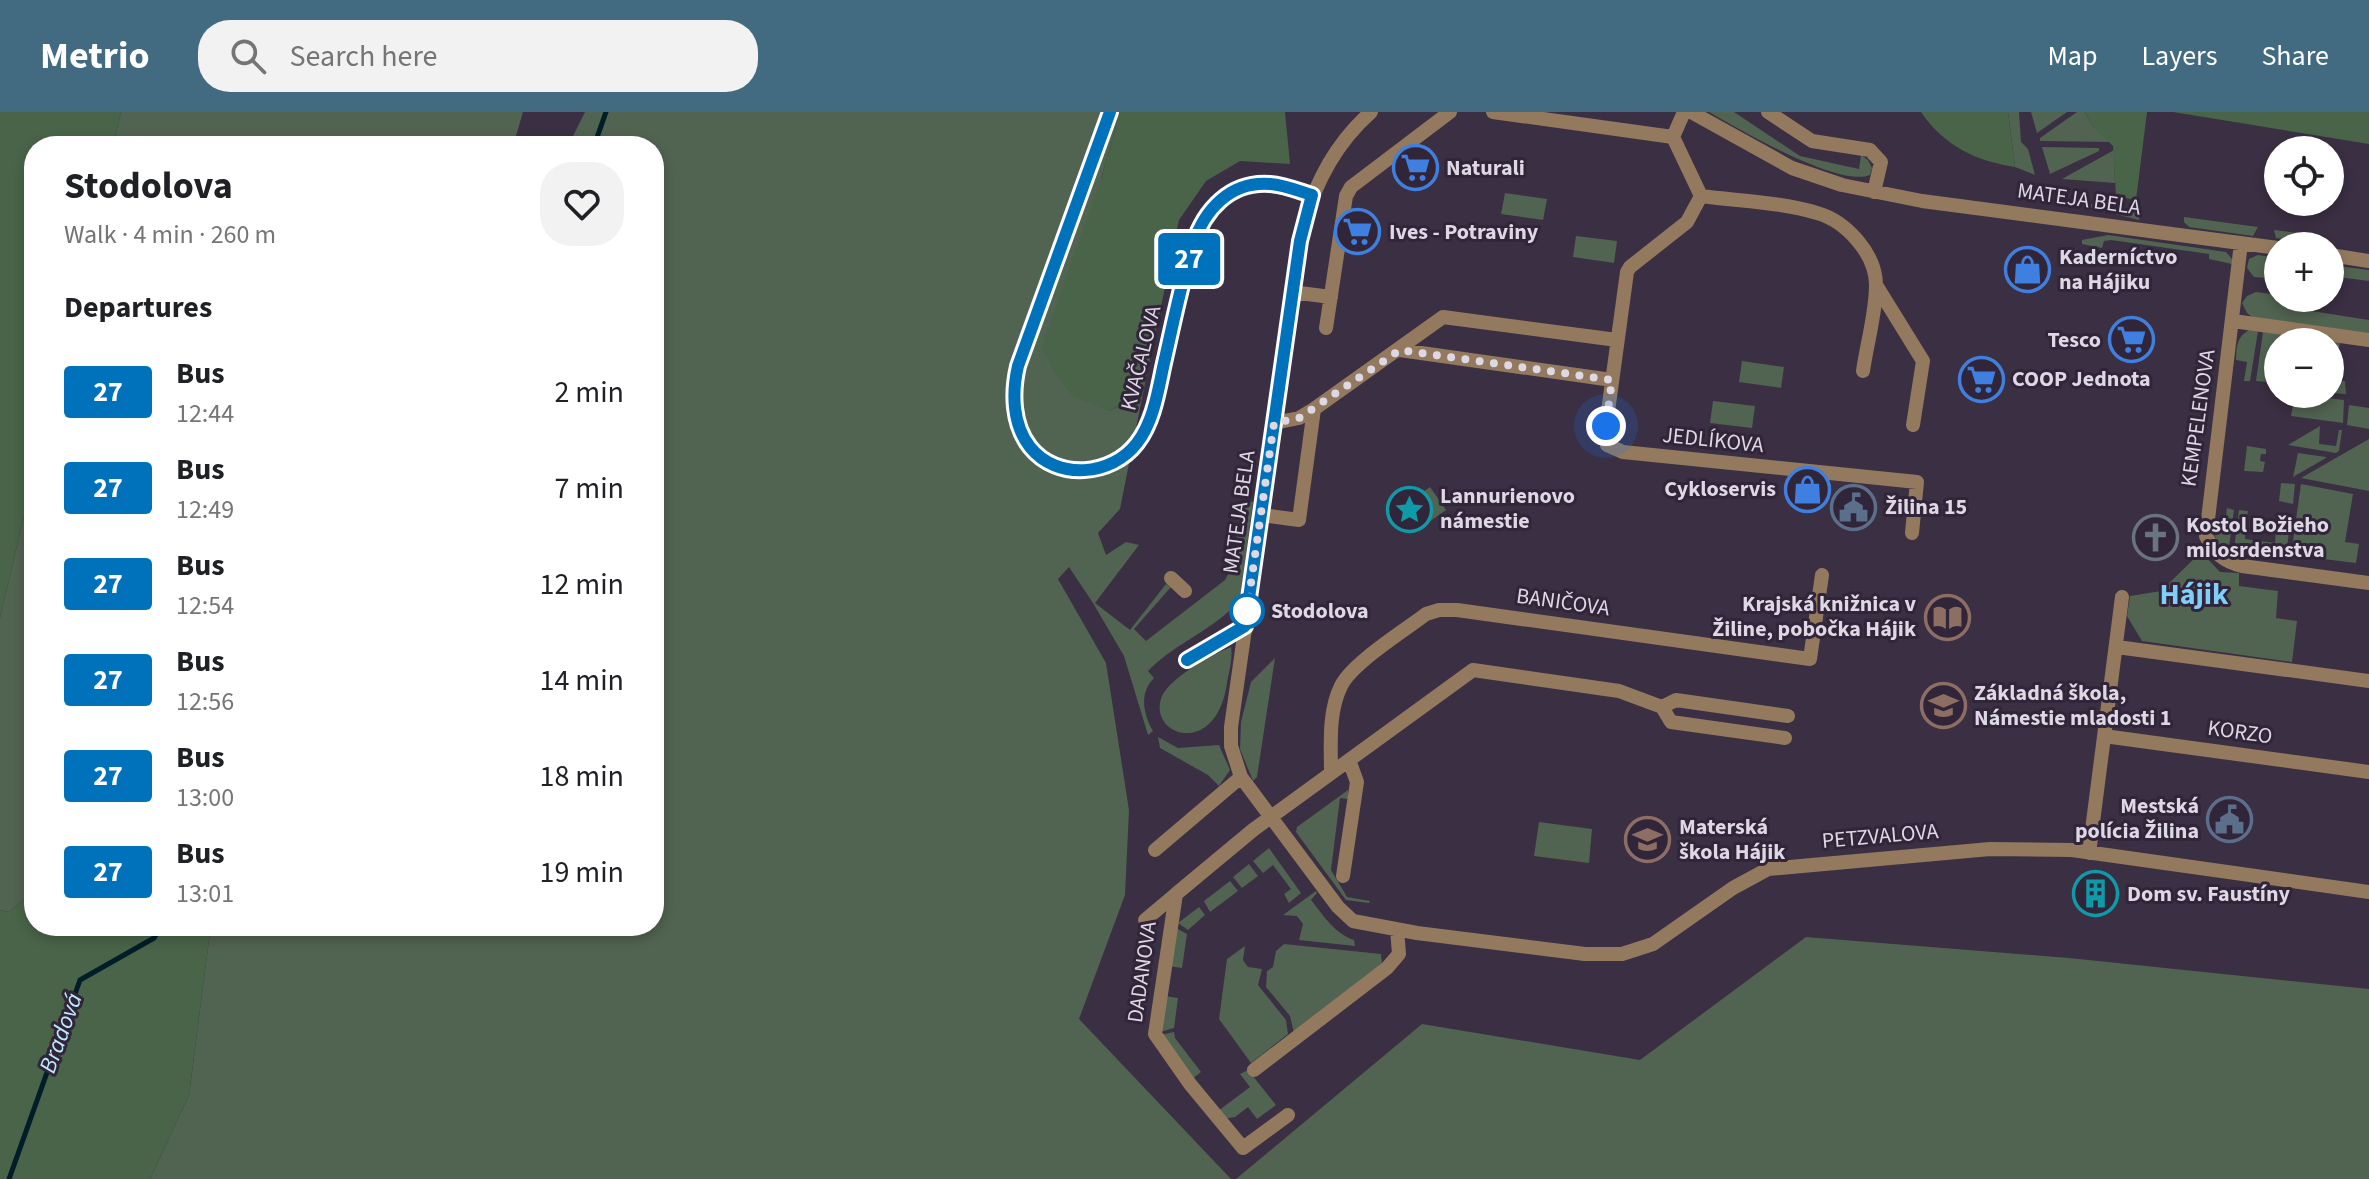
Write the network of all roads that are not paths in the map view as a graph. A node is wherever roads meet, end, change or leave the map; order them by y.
1 (1110, 112) edge
2 (1371, 112) edge
3 (1450, 112) edge
4 (1493, 112) edge
5 (1684, 112) edge
6 (1691, 112) edge
7 (1768, 112) edge
8 (1673, 137) junction
9 (1874, 192) junction
10 (1312, 195) junction
11 (1701, 196) junction
12 (2241, 243) junction
13 (2264, 246) edge
14 (2344, 257) edge
15 (2369, 261) edge
16 (1876, 285) junction
17 (1292, 292) junction
18 (1331, 297) junction
19 (2233, 321) junction
20 (1326, 328) dead end
21 (1617, 340) junction
22 (2369, 340) edge
23 (1400, 350) junction
24 (1863, 371) dead end
25 (1612, 380) junction
26 (1314, 409) junction
27 (1274, 423) junction
28 (1913, 425) dead end
29 (1261, 515) junction
30 (1912, 533) dead end
31 (1822, 575) dead end
32 (1171, 578) dead end
33 (2369, 583) edge
34 (1185, 591) dead end
35 (2122, 597) dead end
36 (2117, 647) junction
37 (2369, 681) edge
38 (1662, 707) junction
39 (1788, 716) dead end
40 (2104, 736) junction
41 (1785, 738) dead end
42 (1349, 760) junction
43 (2369, 772) edge
44 (1331, 773) junction
45 (1241, 777) junction
46 (1271, 818) junction
47 (1155, 850) dead end
48 (2089, 853) junction
49 (1343, 876) dead end
50 (2369, 892) edge
51 (1176, 894) junction
52 (1145, 920) dead end
53 (1397, 929) junction
54 (1417, 933) joint
55 (1254, 1070) dead end
56 (1288, 1115) dead end

1 - 10 street, KVAČALOVA
2 - 10 street, MATEJA BELA
3 - 18 street
4 - 8 street
5 - 8 street
6 - 9 street, MATEJA BELA
7 - 9 street
8 - 11 street
9 - 12 street, MATEJA BELA
10 - 17 street, MATEJA BELA
11 - 16 street
11 - 21 street, JEDLÍKOVA
12 - 13 street, MATEJA BELA
12 - 19 street, KEMPELENOVA
14 - 15 street
16 - 24 street
16 - 28 street
17 - 18 street
17 - 27 street, MATEJA BELA
18 - 20 street
19 - 22 street, KEMPELENOVA
19 - 33 street, KEMPELENOVA
21 - 23 street
21 - 25 street, JEDLÍKOVA
23 - 25 street
23 - 26 street
25 - 30 street, JEDLÍKOVA
26 - 27 street
26 - 29 street
27 - 29 street, MATEJA BELA
29 - 45 street, MATEJA BELA
31 - 44 street, BANIČOVA
32 - 34 street
35 - 36 street
36 - 37 street
36 - 40 street
38 - 39 street
38 - 41 street
38 - 42 street
40 - 43 street, KORZO
40 - 48 street
42 - 44 street
42 - 49 street
44 - 46 street
45 - 46 street, MATEJA BELA
45 - 47 street
46 - 51 street, DADANOVA
46 - 53 street, MATEJA BELA
48 - 50 street, PETZVALOVA
48 - 54 street, PETZVALOVA
51 - 52 street
51 - 56 street, DADANOVA
53 - 54 street, MATEJA BELA
53 - 55 street

